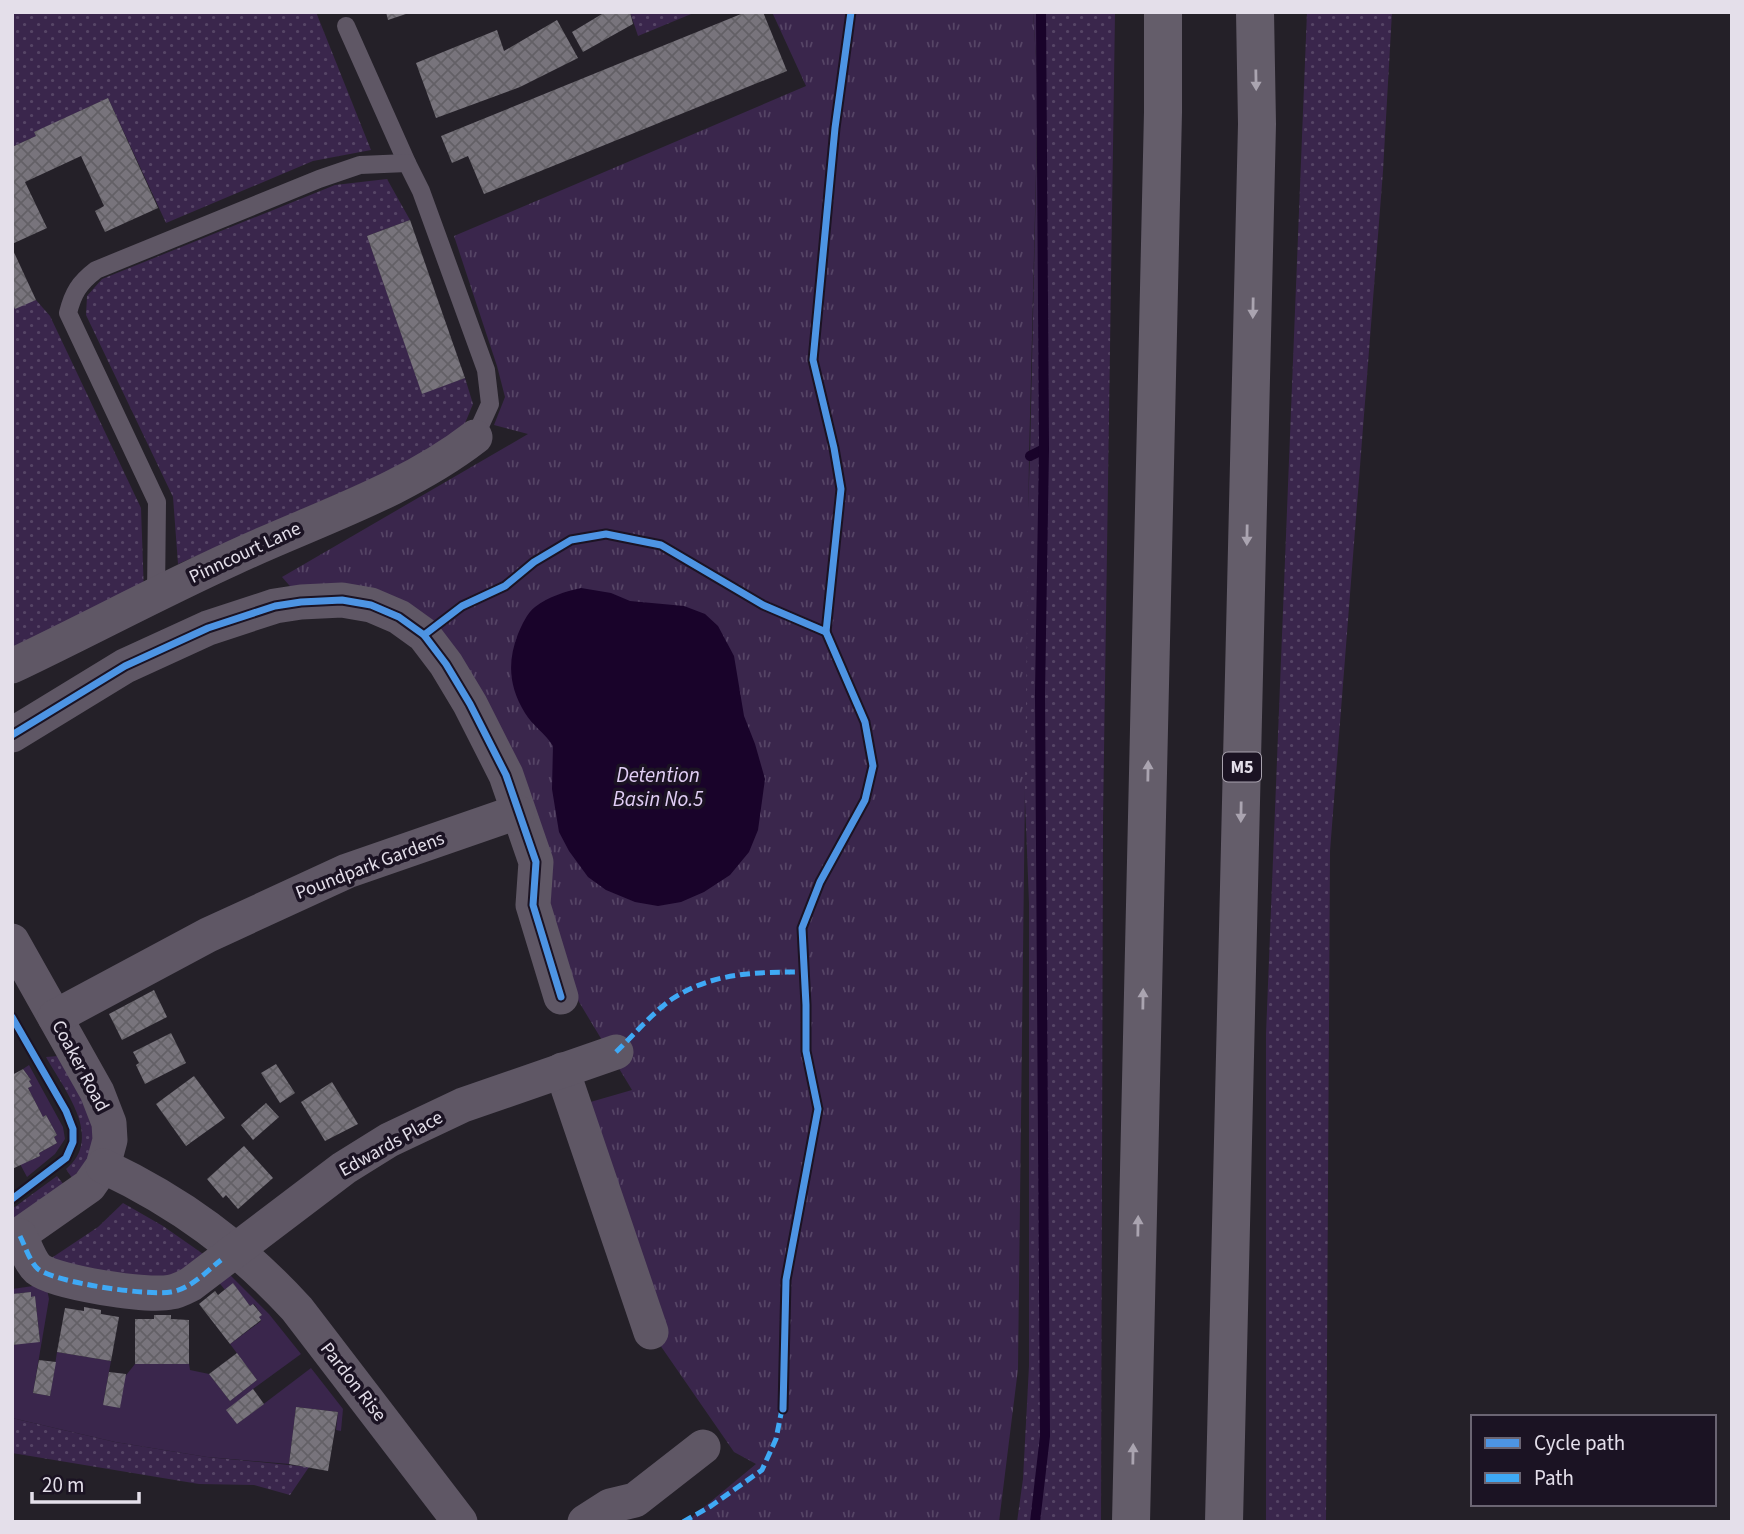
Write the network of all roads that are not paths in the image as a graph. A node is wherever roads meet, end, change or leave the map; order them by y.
1 (1163, 12) edge
2 (1255, 12) edge
3 (346, 26) dead end
4 (407, 163) junction
5 (475, 437) joint
6 (156, 595) junction
7 (12, 666) edge
8 (12, 735) edge
9 (517, 812) junction
10 (12, 941) edge
11 (561, 997) dead end
12 (55, 1017) junction
13 (615, 1052) dead end
14 (562, 1070) junction
15 (103, 1166) junction
16 (16, 1238) edge
17 (237, 1249) junction
18 (652, 1332) dead end
19 (703, 1447) dead end
20 (460, 1522) edge
21 (585, 1522) edge
22 (1131, 1522) edge
23 (1224, 1522) edge

22 -> 1 highway
2 -> 23 highway, M5
3 - 4 lane
4 - 5 lane
4 - 6 lane
5 - 6 street, Pinncourt Lane
6 - 7 street, Pinncourt Lane
8 - 9 street
9 - 11 street
9 - 12 street, Poundpark Gardens
10 - 12 street, Coaker Road
12 - 15 street, Coaker Road
13 - 14 street, Edwards Place
14 - 17 street, Edwards Place
14 - 18 street
15 - 16 street
15 - 17 street, Pardon Rise
16 - 17 street
17 - 20 street, Pardon Rise
19 - 21 street

